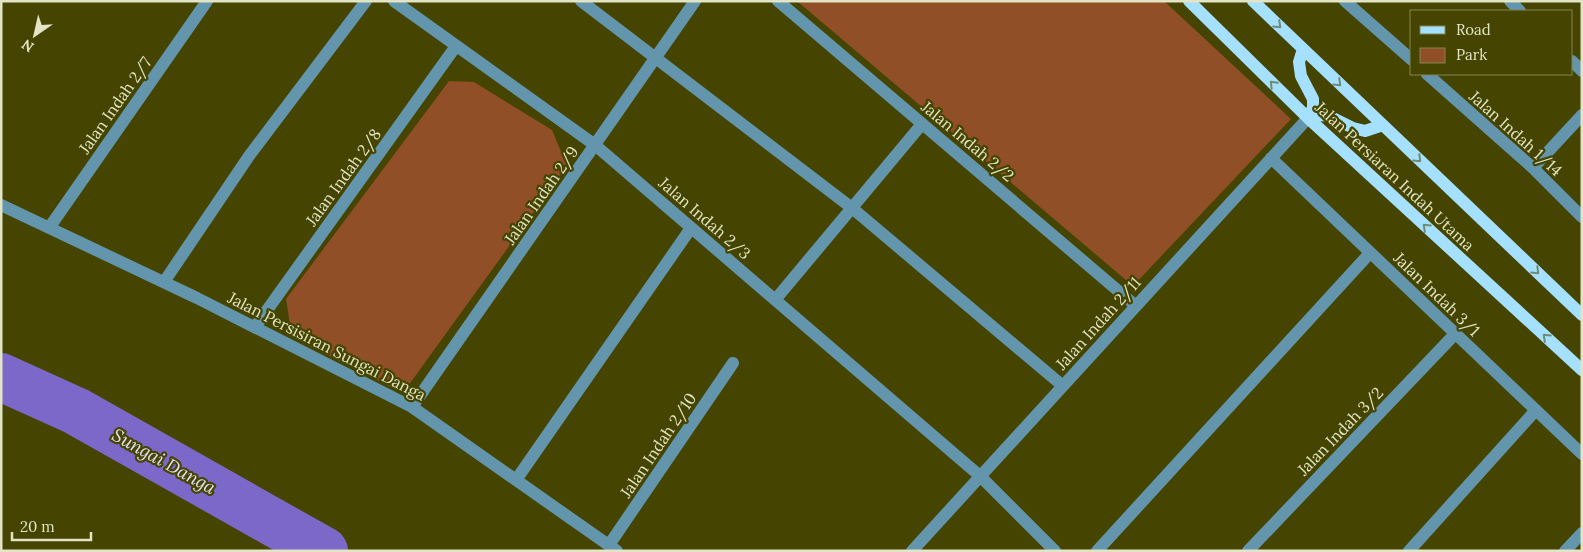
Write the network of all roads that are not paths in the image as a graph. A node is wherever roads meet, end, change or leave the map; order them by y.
1 (207, 1) edge
2 (366, 1) edge
3 (394, 1) edge
4 (581, 1) edge
5 (696, 1) edge
6 (778, 1) edge
7 (1189, 1) edge
8 (1253, 1) edge
9 (1345, 1) edge
10 (1510, 1) edge
11 (1519, 10) edge
12 (456, 46) junction
13 (1303, 49) junction
14 (656, 58) junction
15 (1410, 58) edge
16 (1573, 62) edge
17 (1582, 71) edge
18 (1428, 75) edge
19 (1582, 115) edge
20 (1308, 118) junction
21 (922, 124) junction
22 (1383, 126) junction
23 (596, 145) junction
24 (1270, 158) junction
25 (1533, 168) junction
26 (1, 205) edge
27 (852, 208) junction
28 (1582, 217) edge
29 (49, 228) junction
30 (692, 228) junction
31 (1370, 252) junction
32 (164, 282) junction
33 (775, 300) junction
34 (1136, 306) junction
35 (1582, 315) edge
36 (255, 327) junction
37 (1455, 334) junction
38 (733, 363) dead end
39 (1582, 370) edge
40 (1063, 386) junction
41 (412, 407) junction
42 (1536, 410) junction
43 (1582, 454) edge
44 (980, 476) junction
45 (516, 480) junction
46 (1582, 532) edge
47 (613, 548) edge
48 (912, 551) edge
49 (1056, 551) edge
50 (1097, 551) edge
51 (1248, 551) edge
52 (1409, 551) edge
53 (1565, 551) edge

1 - 29 street, Jalan Indah 2/7
2 - 32 street
3 - 12 street, Jalan Indah 2/3
4 - 14 street
5 - 14 street, Jalan Indah 2/9
6 - 21 street, Jalan Indah 2/2
20 -> 7 main road, Jalan Persiaran Indah Utama
8 -> 13 main road, Jalan Persiaran Indah Utama
9 - 15 street
10 - 11 street
12 - 23 street, Jalan Indah 2/3
12 - 36 street, Jalan Indah 2/8
13 - 20 main road
13 -> 22 main road, Jalan Persiaran Indah Utama
14 - 23 street, Jalan Indah 2/9
14 - 27 street
16 - 17 street
18 - 25 street, Jalan Indah 1/14
19 - 25 street
20 - 22 main road
20 - 24 street, Jalan Indah 2/11
39 -> 20 main road, Jalan Persiaran Indah Utama
21 - 27 street
21 - 34 street, Jalan Indah 2/2
22 -> 35 main road, Jalan Persiaran Indah Utama
23 - 30 street, Jalan Indah 2/3
23 - 41 street, Jalan Indah 2/9
24 - 31 street, Jalan Indah 3/1
24 - 34 street, Jalan Indah 2/11
25 - 28 street, Jalan Indah 1/14
26 - 29 street, Jalan Persisiran Sungai Danga
27 - 33 street
27 - 40 street
29 - 32 street, Jalan Persisiran Sungai Danga
30 - 33 street, Jalan Indah 2/3
30 - 45 street
31 - 37 street, Jalan Indah 3/1
31 - 50 street
32 - 36 street, Jalan Persisiran Sungai Danga
33 - 44 street, Jalan Indah 2/3
34 - 40 street, Jalan Indah 2/11
36 - 41 street, Jalan Persisiran Sungai Danga
37 - 42 street, Jalan Indah 3/1
37 - 51 street, Jalan Indah 3/2
38 - 47 street, Jalan Indah 2/10
40 - 44 street, Jalan Indah 2/11
41 - 45 street, Jalan Persisiran Sungai Danga
42 - 43 street, Jalan Indah 3/1
42 - 52 street
44 - 48 street, Jalan Indah 2/11
44 - 49 street, Jalan Indah 2/3
45 - 47 street, Jalan Persisiran Sungai Danga
46 - 53 street

